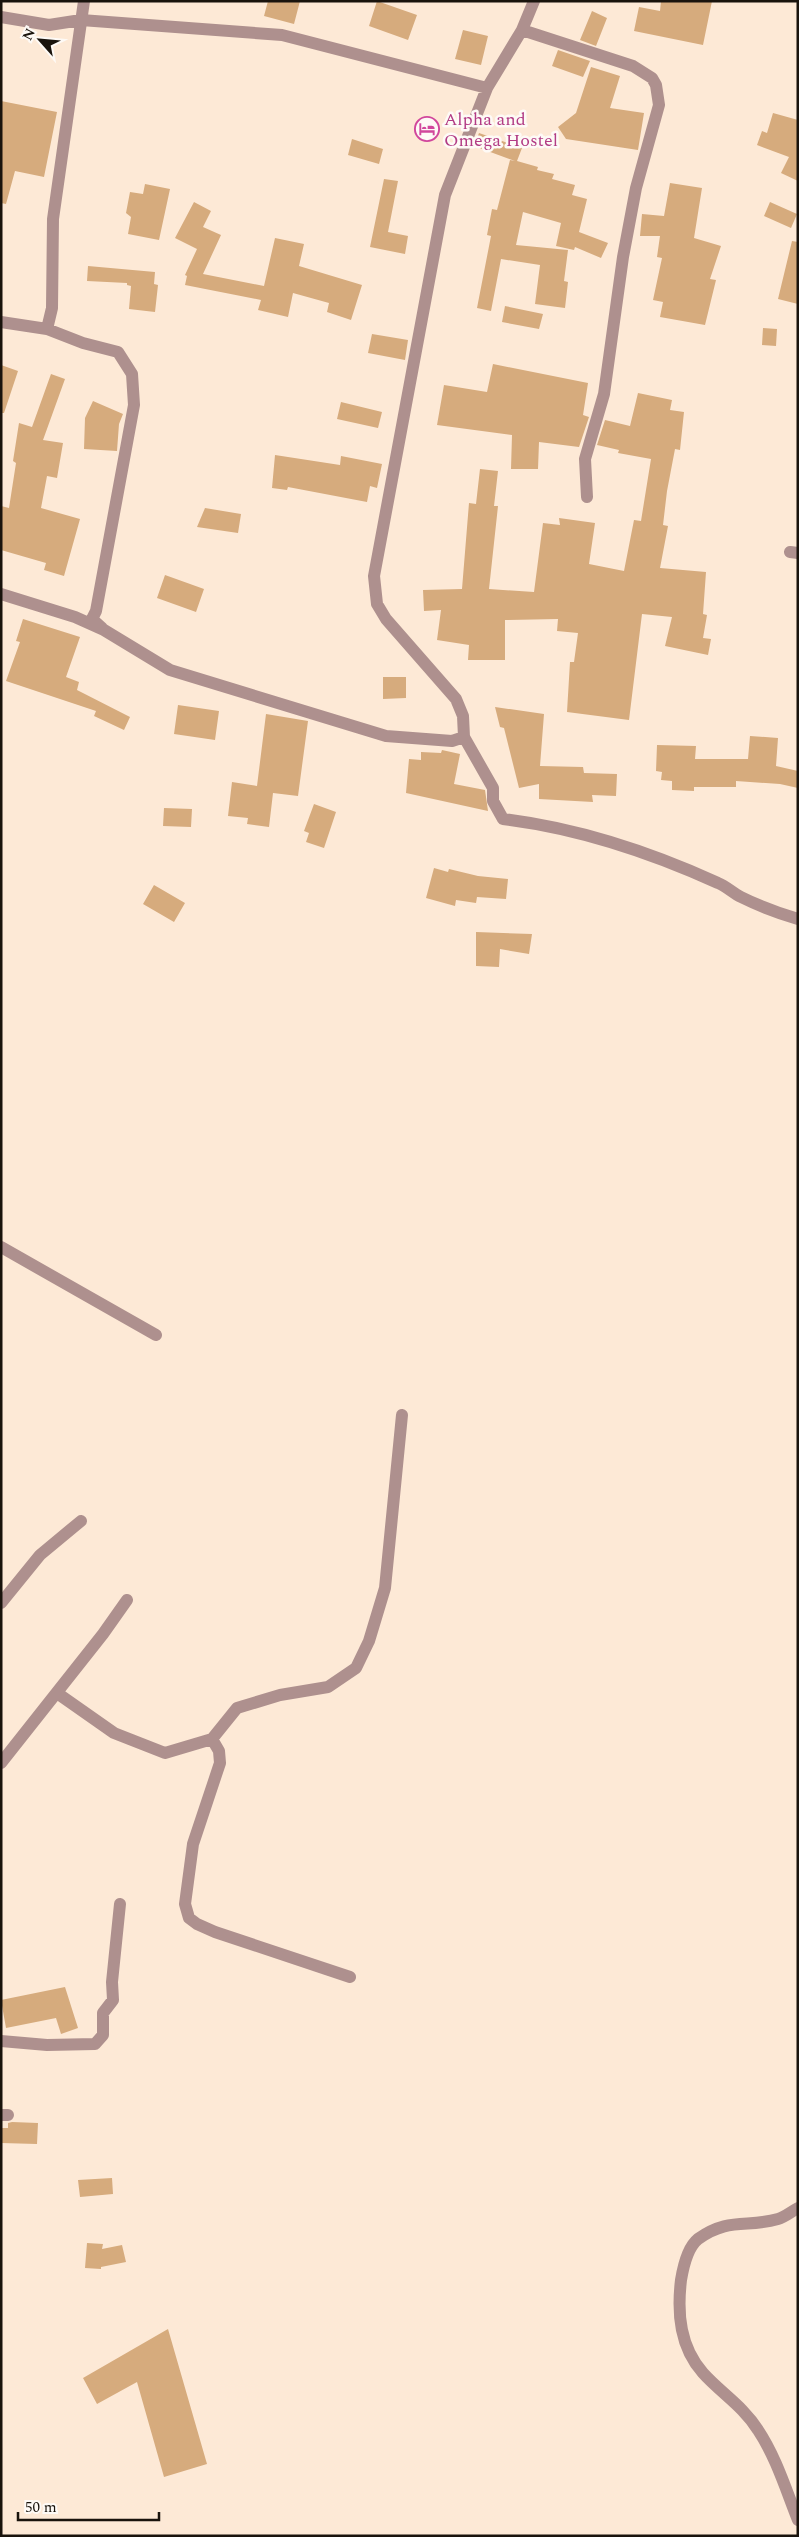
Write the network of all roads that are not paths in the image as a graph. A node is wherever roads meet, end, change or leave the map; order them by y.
1 (84, 1) edge
2 (534, 1) edge
3 (1, 18) edge
4 (80, 20) junction
5 (522, 30) junction
6 (487, 88) junction
7 (1, 322) edge
8 (47, 330) junction
9 (587, 497) dead end
10 (1, 594) edge
11 (104, 630) junction
12 (464, 737) junction
13 (798, 919) edge
14 (1, 1246) edge
15 (156, 1335) dead end
16 (402, 1415) dead end
17 (81, 1521) dead end
18 (127, 1600) dead end
19 (1, 1603) edge
20 (57, 1693) junction
21 (212, 1739) junction
22 (1, 1763) edge
23 (120, 1904) dead end
24 (350, 1977) dead end
25 (1, 2041) edge
26 (798, 2208) edge
27 (798, 2520) edge

1 - 4 street
2 - 5 street
3 - 4 street
4 - 6 street
4 - 8 street
5 - 6 street
5 - 9 street
6 - 12 street
7 - 8 street
8 - 11 street
10 - 11 street
11 - 12 street
12 - 13 street
14 - 15 street
16 - 21 street
17 - 19 street
18 - 20 street
20 - 21 street
20 - 22 street
21 - 24 street
23 - 25 street
26 - 27 street

